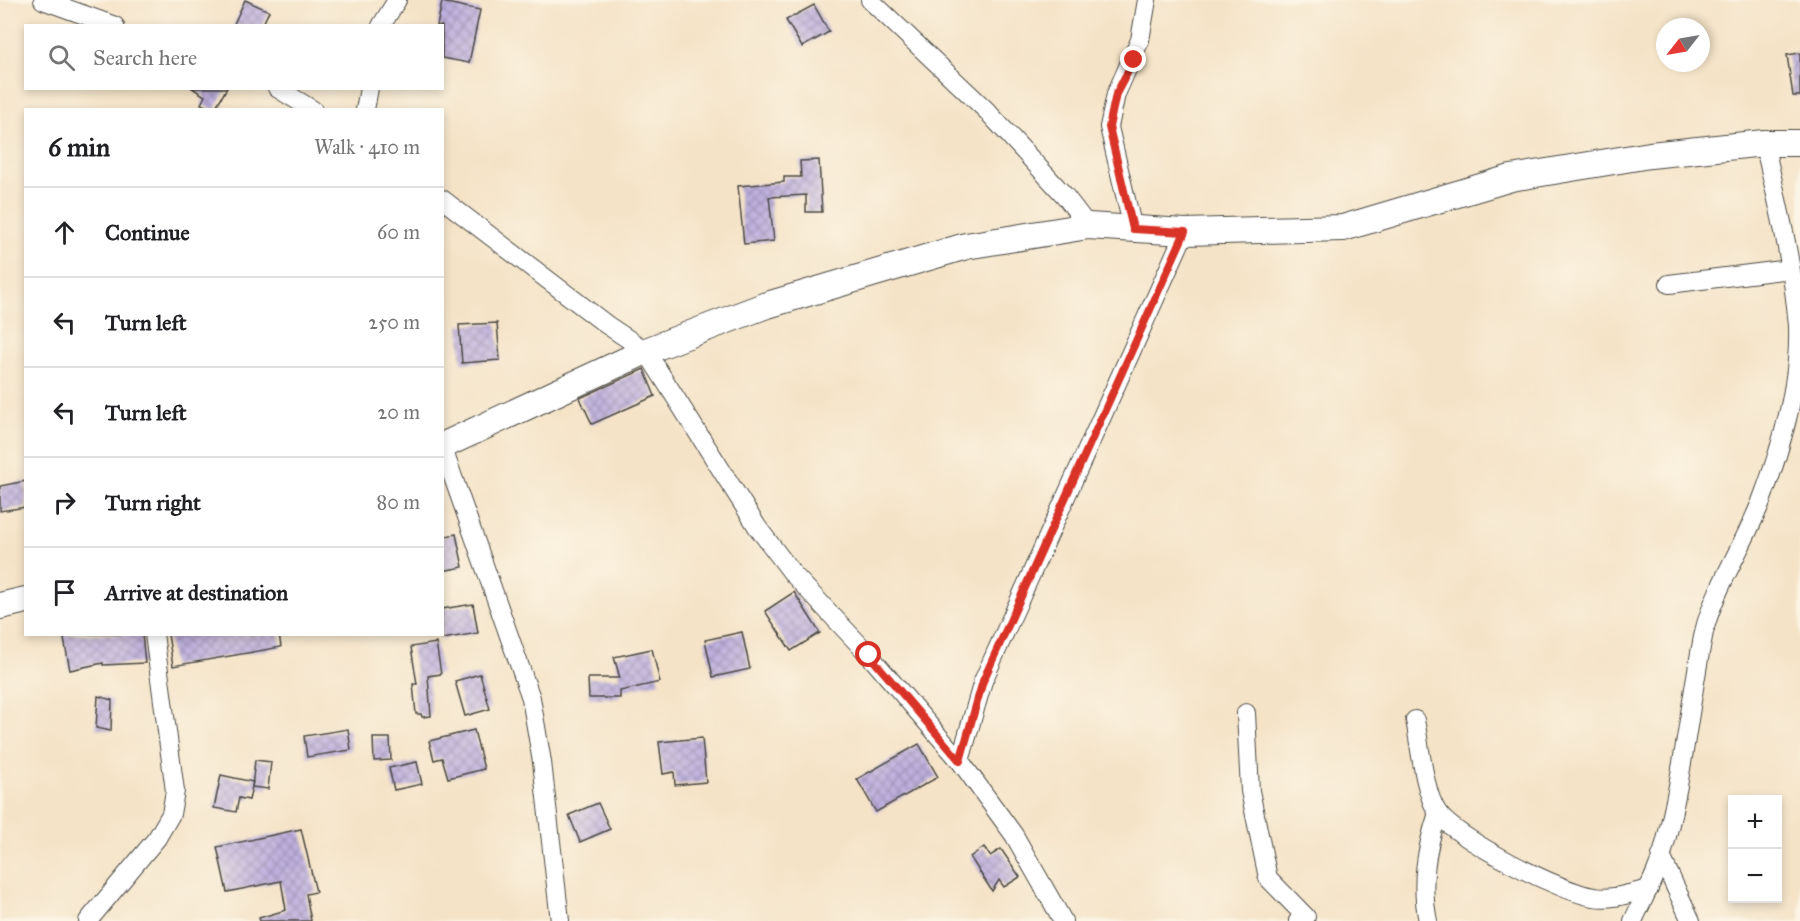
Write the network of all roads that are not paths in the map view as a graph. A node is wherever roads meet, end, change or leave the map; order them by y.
1 (43, 0) edge
2 (397, 0) edge
3 (870, 0) edge
4 (1146, 0) edge
5 (109, 24) edge
6 (382, 24) edge
7 (281, 90) edge
8 (369, 90) edge
9 (310, 108) edge
10 (365, 108) edge
11 (1764, 143) junction
12 (1800, 143) edge
13 (444, 201) edge
14 (1088, 226) junction
15 (1133, 229) junction
16 (1185, 232) junction
17 (1790, 269) junction
18 (1669, 284) dead end
19 (646, 351) junction
20 (444, 445) edge
21 (444, 452) edge
22 (24, 600) edge
23 (0, 606) edge
24 (154, 636) edge
25 (1246, 713) dead end
26 (1415, 720) dead end
27 (960, 761) junction
28 (1438, 813) junction
29 (1661, 856) junction
30 (1648, 889) junction
31 (1308, 920) edge
32 (88, 921) edge
33 (560, 921) edge
34 (1062, 921) edge
35 (1428, 921) edge
36 (1632, 921) edge
37 (1691, 921) edge

1 - 5 street
2 - 6 street
3 - 14 street
4 - 15 street
7 - 9 street
8 - 10 street
11 - 12 main road
11 - 16 main road
11 - 17 street
13 - 19 street
14 - 15 main road
14 - 19 main road
15 - 16 main road
16 - 27 street
17 - 18 street
17 - 29 street
19 - 20 main road
19 - 27 street
21 - 33 street
22 - 23 main road
24 - 32 street
25 - 31 street
26 - 28 street
27 - 34 street
28 - 30 street
28 - 35 street
29 - 30 street
29 - 37 street
30 - 36 street

